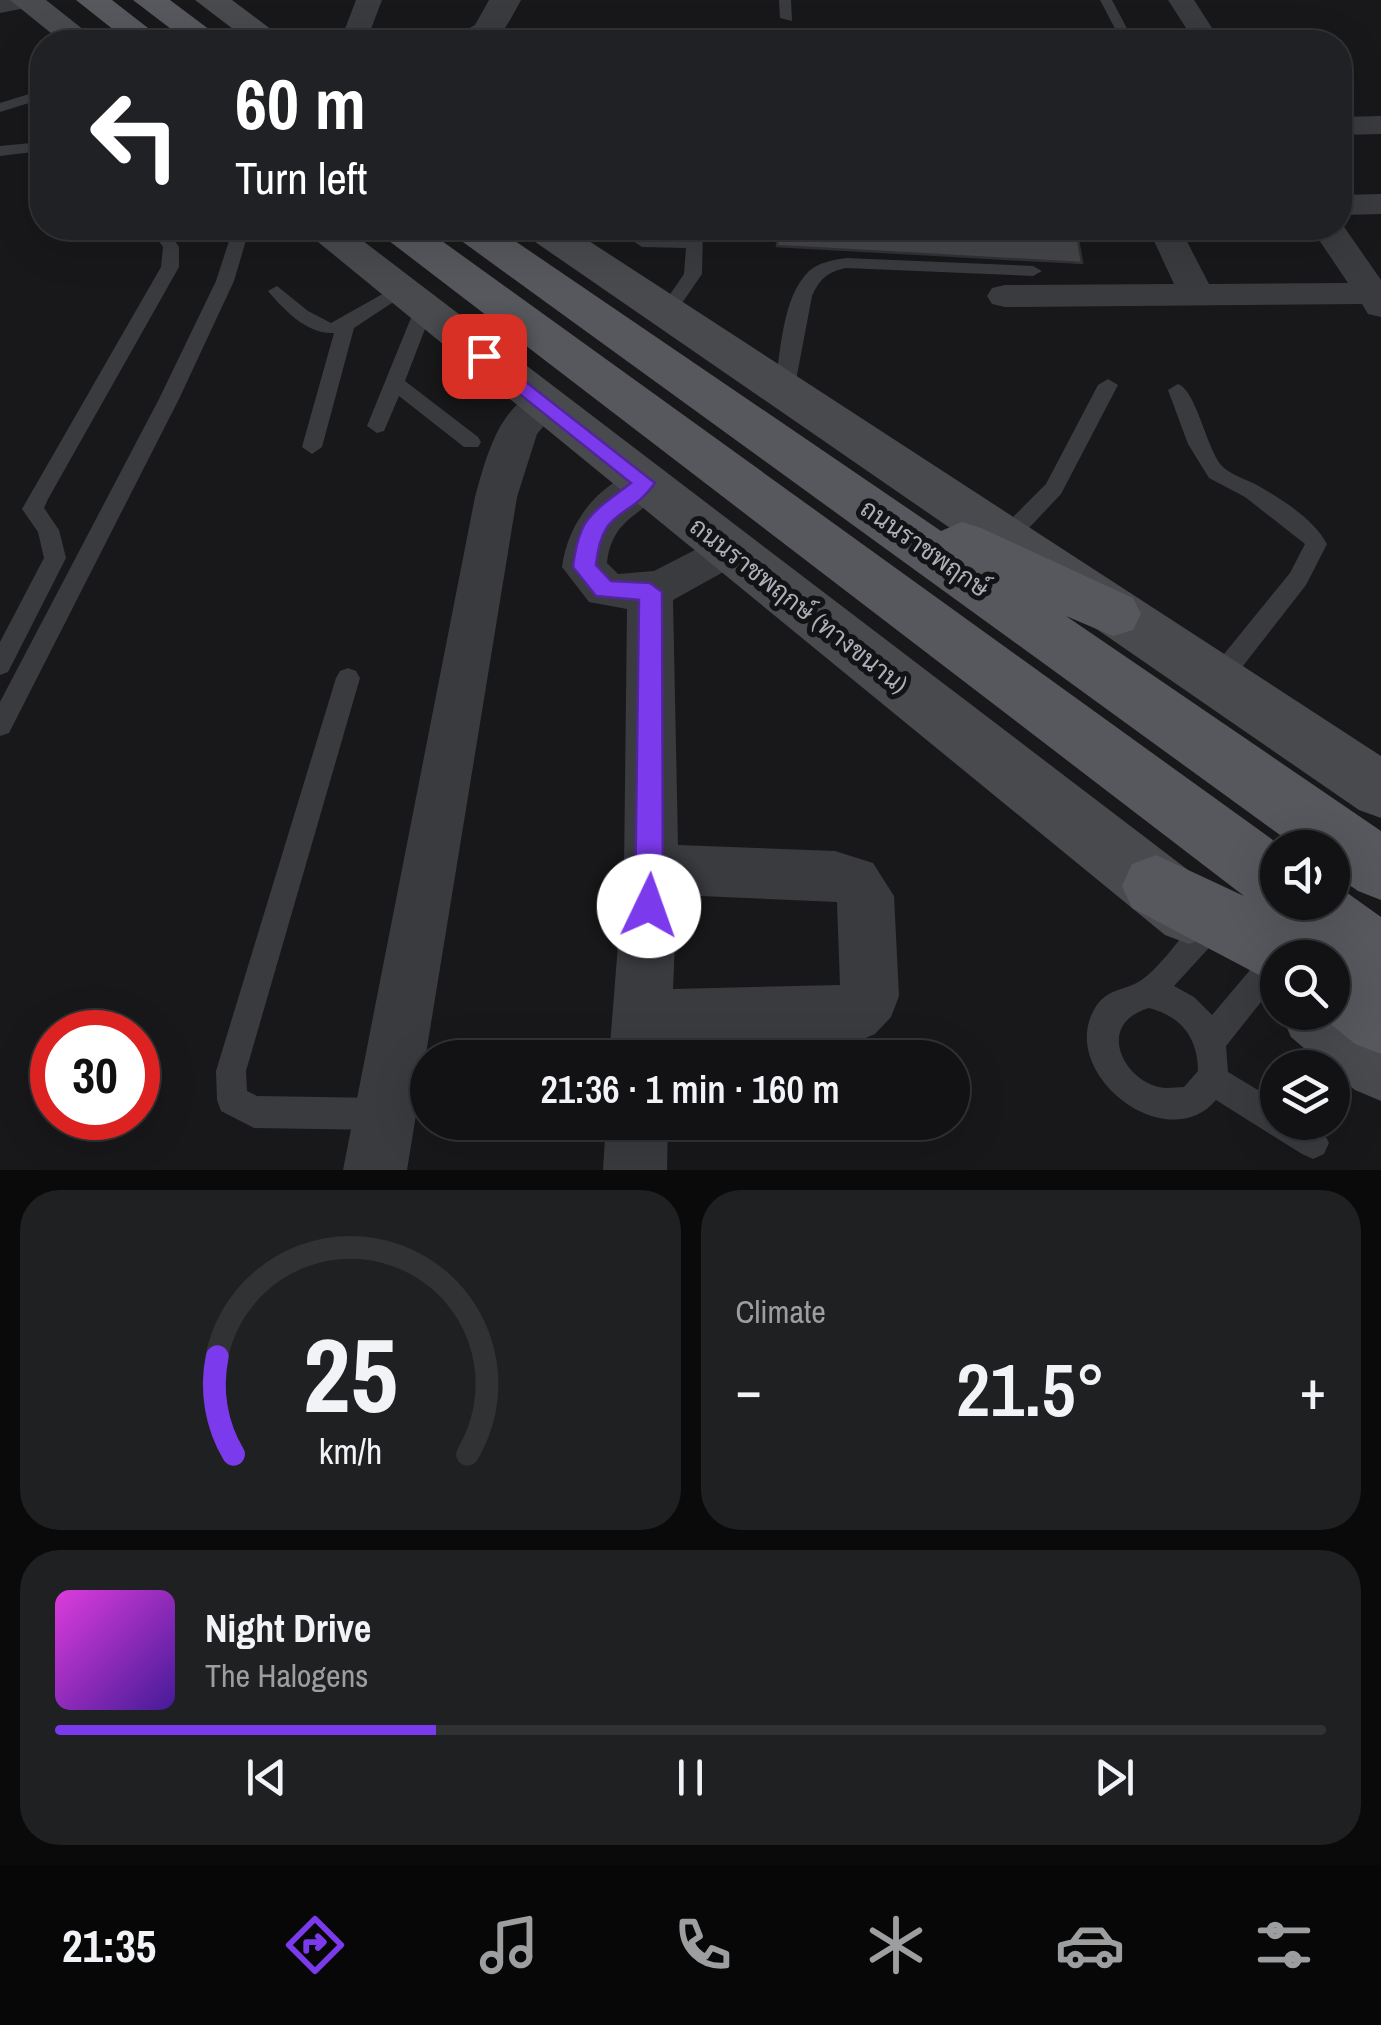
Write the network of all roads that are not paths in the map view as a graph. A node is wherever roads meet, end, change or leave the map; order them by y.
1 (92, 0) edge
2 (149, 0) edge
3 (211, 0) edge
4 (369, 0) edge
5 (505, 0) edge
6 (785, 0) edge
7 (1106, 0) edge
8 (1181, 0) edge
9 (26, 1) edge
10 (0, 5) edge
11 (787, 18) dead end
12 (66, 30) edge
13 (133, 30) edge
14 (192, 30) edge
15 (254, 30) edge
16 (358, 30) edge
17 (489, 30) edge
18 (1122, 30) edge
19 (1200, 30) edge
20 (30, 98) edge
21 (0, 108) edge
22 (1381, 125) edge
23 (1352, 126) edge
24 (30, 149) edge
25 (0, 151) edge
26 (1381, 204) edge
27 (1352, 205) edge
28 (166, 240) edge
29 (238, 240) edge
30 (336, 240) edge
31 (414, 240) edge
32 (487, 240) edge
33 (560, 240) edge
34 (694, 240) edge
35 (1170, 240) edge
36 (1337, 240) edge
37 (1032, 271) dead end
38 (277, 292) dead end
39 (1198, 294) junction
40 (1005, 296) dead end
41 (1378, 298) edge
42 (412, 299) junction
43 (667, 312) junction
44 (346, 325) junction
45 (394, 382) junction
46 (1108, 385) dead end
47 (1178, 390) dead end
48 (784, 391) junction
49 (543, 403) junction
50 (377, 426) dead end
51 (471, 442) dead end
52 (312, 447) dead end
53 (820, 474) junction
54 (645, 483) junction
55 (985, 542) junction
56 (93, 545) junction
57 (55, 546) junction
58 (728, 549) junction
59 (650, 592) junction
60 (0, 615) edge
61 (25, 617) junction
62 (55, 617) junction
63 (0, 665) edge
64 (348, 678) dead end
65 (1198, 685) junction
66 (0, 726) edge
67 (1381, 790) edge
68 (1381, 826) edge
69 (652, 869) junction
70 (1260, 869) edge
71 (1381, 869) edge
72 (1156, 886) junction
73 (1329, 920) edge
74 (1208, 928) junction
75 (1260, 953) edge
76 (1260, 957) edge
77 (1381, 959) edge
78 (1148, 992) junction
79 (1350, 993) edge
80 (1381, 1001) edge
81 (1350, 1003) edge
82 (1260, 1009) edge
83 (1381, 1018) edge
84 (1349, 1030) edge
85 (640, 1038) edge
86 (1210, 1041) junction
87 (1381, 1064) edge
88 (1211, 1079) junction
89 (1260, 1109) edge
90 (386, 1114) junction
91 (636, 1140) edge
92 (1310, 1140) edge
93 (1313, 1142) dead end
94 (375, 1170) edge
95 (635, 1170) edge

1 - 13 main road
2 - 14 main road
3 - 15 main road
4 - 16 street
5 - 17 street
6 - 11 lane
7 - 18 lane
8 - 19 street
9 - 10 street
9 - 12 main road
20 - 21 lane
22 - 23 street
24 - 25 lane
26 - 27 street
28 - 57 lane
29 - 56 lane
30 - 42 main road, ถนนราชพฤกษ์ (ทางขนาน)
31 - 70 main road
32 - 53 main road, ถนนราชพฤกษ์
33 - 43 main road
34 - 43 lane
35 - 39 street
36 - 41 street
37 - 48 lane
38 - 44 lane
39 - 40 street
39 - 41 street
42 - 44 lane
42 - 45 lane
42 - 49 main road, ถนนราชพฤกษ์ (ทางขนาน)
43 - 48 main road
44 - 52 lane
45 - 50 lane
45 - 51 lane
46 - 55 lane
47 - 65 lane
48 - 55 main road
49 - 54 main road, ถนนราชพฤกษ์ (ทางขนาน)
49 - 90 street
53 - 55 main road
53 - 71 main road, ถนนราชพฤกษ์
54 - 58 main road, ถนนราชพฤกษ์ (ทางขนาน)
54 - 59 street
55 - 65 main road
55 - 65 main road
56 - 57 lane
56 - 62 lane
57 - 61 lane
58 - 59 street
58 - 72 main road, ถนนราชพฤกษ์ (ทางขนาน)
59 - 69 street
60 - 61 lane
61 - 62 lane
61 - 63 lane
62 - 66 lane
64 - 90 lane
65 - 67 main road
65 - 68 main road
69 - 85 street
69 - 85 street
72 - 74 main road, ถนนราชพฤกษ์ (ทางขนาน)
72 - 75 main road
73 - 77 main road
74 - 76 main road, ถนนราชพฤกษ์ (ทางขนาน)
74 - 78 lane
78 - 86 lane
78 - 88 lane
79 - 80 main road
81 - 83 main road
82 - 86 lane
84 - 87 main road, ถนนราชพฤกษ์ (ทางขนาน)
86 - 88 lane
88 - 89 lane
90 - 94 street
91 - 95 street
92 - 93 lane

